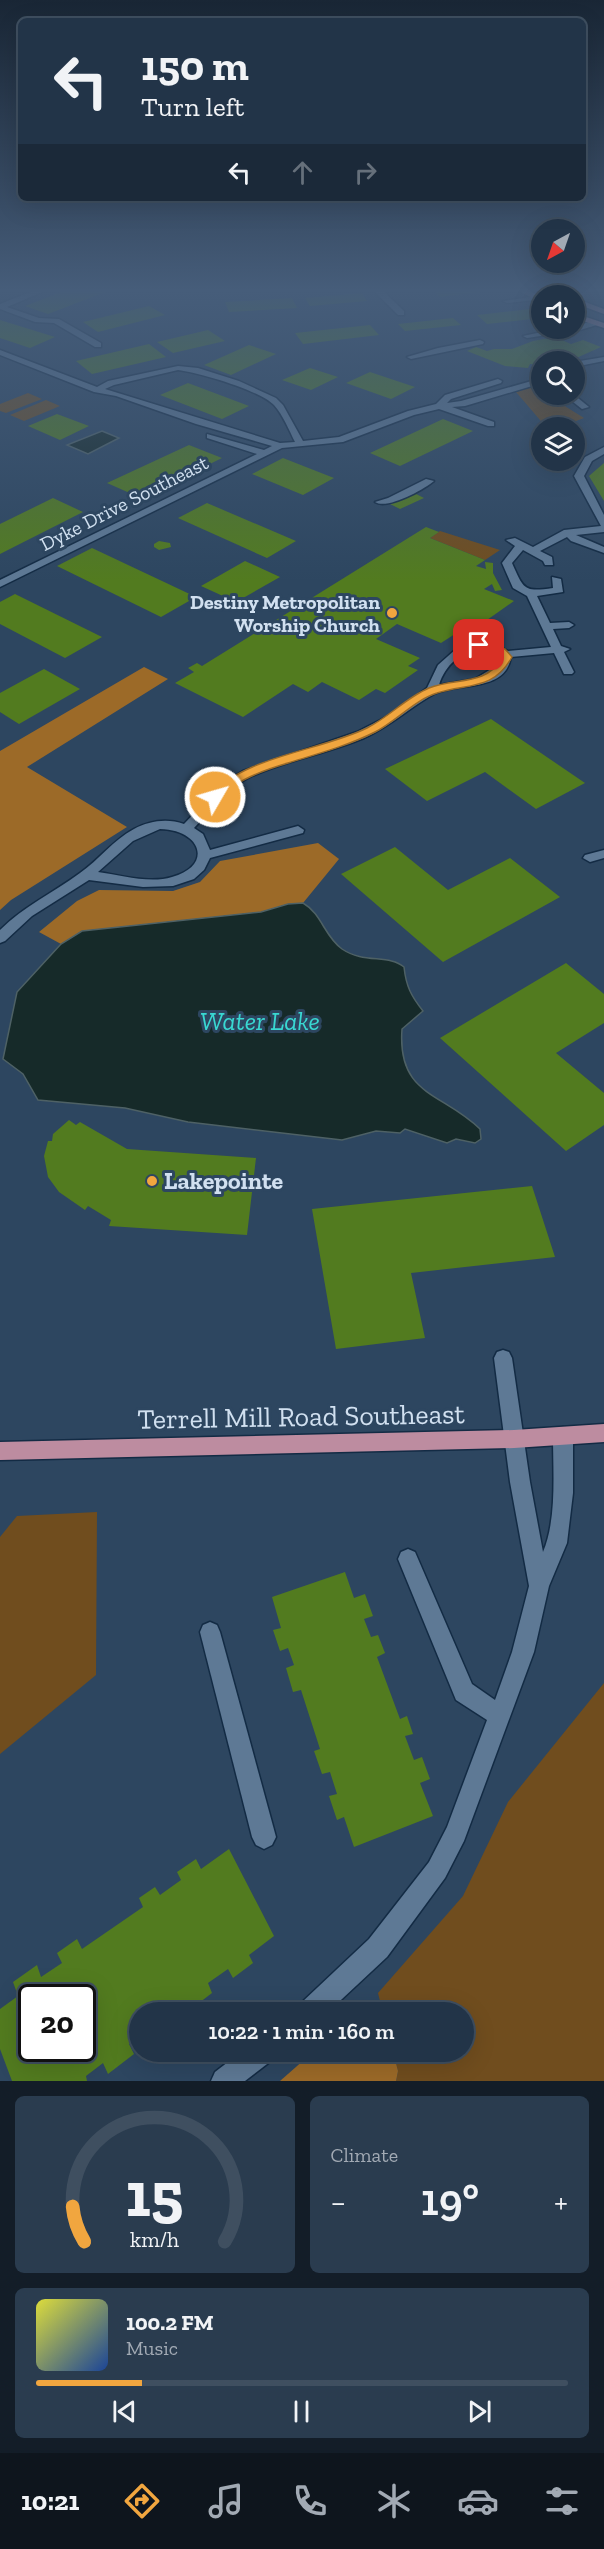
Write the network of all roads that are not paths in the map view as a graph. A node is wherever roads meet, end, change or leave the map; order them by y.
1 (87, 386) edge
2 (105, 386) edge
3 (244, 386) edge
4 (467, 386) edge
5 (483, 386) edge
6 (510, 386) edge
7 (473, 389) junction
8 (97, 390) junction
9 (486, 396) junction
10 (582, 405) edge
11 (440, 406) junction
12 (585, 407) dead end
13 (491, 424) dead end
14 (300, 444) junction
15 (280, 446) junction
16 (604, 450) edge
17 (264, 453) junction
18 (429, 481) dead end
19 (380, 502) dead end
20 (604, 526) edge
21 (567, 532) junction
22 (511, 540) dead end
23 (522, 544) junction
24 (604, 550) edge
25 (534, 551) junction
26 (549, 563) dead end
27 (556, 579) dead end
28 (0, 585) edge
29 (531, 594) junction
30 (570, 625) dead end
31 (546, 626) junction
32 (562, 649) junction
33 (506, 654) junction
34 (568, 672) dead end
35 (432, 690) junction
36 (186, 829) junction
37 (298, 830) dead end
38 (604, 854) edge
39 (206, 855) junction
40 (590, 858) dead end
41 (87, 875) junction
42 (0, 938) edge
43 (503, 1358) dead end
44 (604, 1433) edge
45 (563, 1436) junction
46 (514, 1439) junction
47 (3, 1454) edge
48 (408, 1559) dead end
49 (539, 1586) junction
50 (210, 1632) dead end
51 (500, 1716) junction
52 (264, 1837) dead end
53 (321, 2002) edge
54 (249, 2062) edge
55 (224, 2081) edge

1 - 8 street
2 - 8 street
3 - 14 street
4 - 7 street
5 - 7 street
6 - 9 street
7 - 9 street
7 - 11 street
8 - 15 street
8 - 17 street
9 - 11 street
10 - 12 street
11 - 13 street
11 - 14 street
14 - 15 street
15 - 17 street, Dyke Drive Southeast
16 - 20 street
17 - 28 street, Dyke Drive Southeast
18 - 19 street
20 - 21 street
21 - 24 street
21 - 25 street
22 - 23 street
23 - 25 street
23 - 29 street
25 - 26 street
27 - 29 street
29 - 31 street
30 - 31 street
31 - 32 street
32 - 33 street
32 - 34 street
33 - 35 street
33 - 35 street
35 - 36 street
36 - 39 street
36 - 41 street
37 - 39 street
38 - 40 street
39 - 41 street
41 - 42 street
43 - 46 street
44 - 45 main road, Terrell Mill Road Southeast
45 - 46 main road, Terrell Mill Road Southeast
45 - 49 street
46 - 47 main road, Terrell Mill Road Southeast
46 - 49 street
48 - 51 street
49 - 51 street
50 - 52 street
51 - 53 street
54 - 55 street

